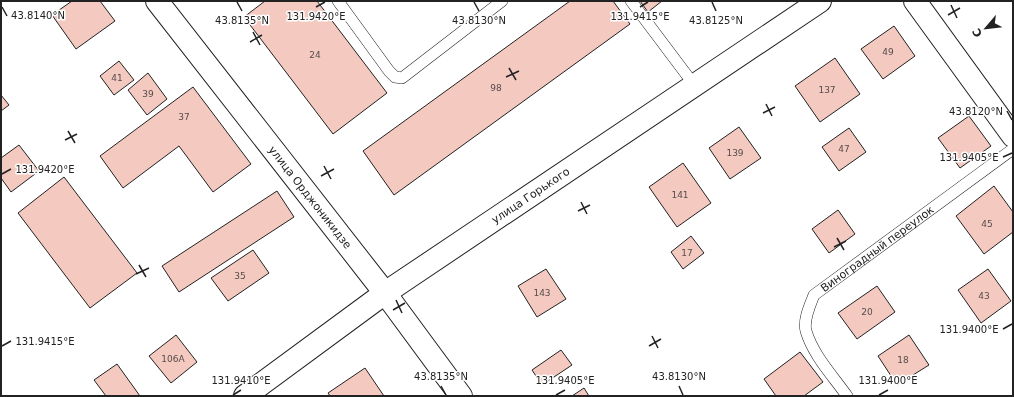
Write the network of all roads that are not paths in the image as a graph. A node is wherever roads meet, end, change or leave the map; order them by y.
1 (157, 1) edge
2 (338, 1) edge
3 (502, 1) edge
4 (631, 1) edge
5 (820, 1) edge
6 (915, 1) edge
7 (695, 86) junction
8 (1013, 136) edge
9 (1013, 150) edge
10 (385, 293) junction
11 (245, 396) edge
12 (461, 396) edge
13 (847, 396) edge

1 - 10 main road, улица Орджоникидзе
2 - 3 lane
4 - 7 lane
5 - 7 main road, улица Горького
6 - 8 main road
7 - 10 main road, улица Горького
9 - 13 lane, Виноградный переулок
10 - 11 main road, улица Горького
10 - 12 main road, улица Орджоникидзе

